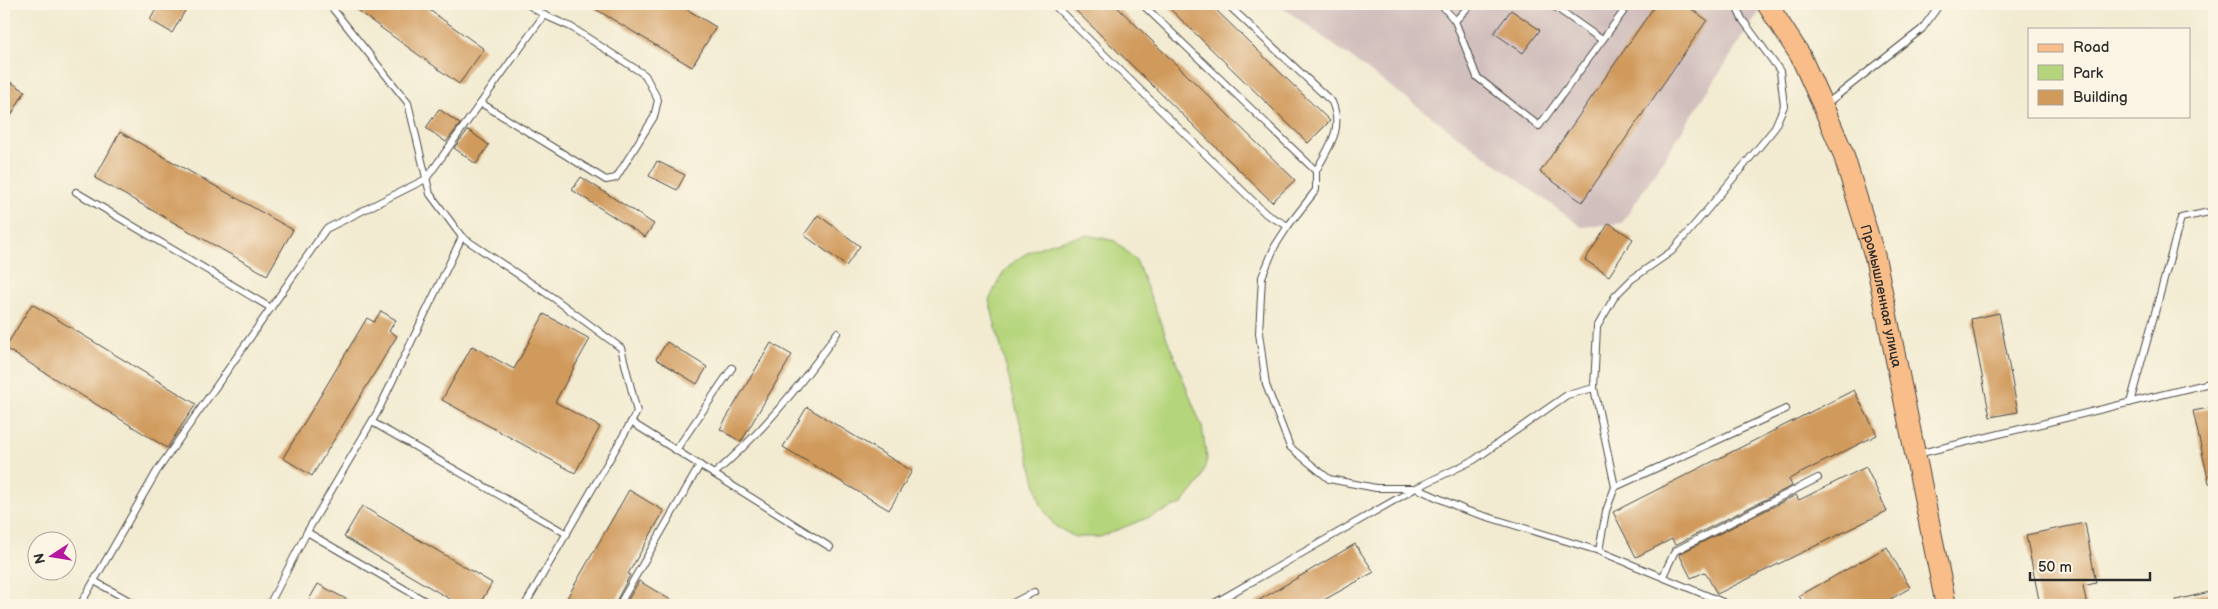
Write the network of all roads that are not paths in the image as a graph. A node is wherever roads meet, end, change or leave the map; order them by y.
1 (329, 4) edge
2 (527, 4) edge
3 (1053, 4) edge
4 (1142, 4) edge
5 (1227, 4) edge
6 (1441, 4) edge
7 (1471, 4) edge
8 (1551, 4) edge
9 (1629, 4) edge
10 (1735, 4) edge
11 (1767, 4) edge
12 (1940, 4) edge
13 (544, 14) junction
14 (1455, 21) junction
15 (1602, 40) junction
16 (481, 103) junction
17 (1823, 106) junction
18 (1316, 171) junction
19 (426, 179) junction
20 (76, 192) dead end
21 (2214, 211) edge
22 (1288, 226) junction
23 (462, 237) junction
24 (271, 308) junction
25 (837, 334) dead end
26 (732, 368) dead end
27 (2214, 382) edge
28 (1594, 388) junction
29 (2130, 402) junction
30 (1786, 409) dead end
31 (372, 422) junction
32 (631, 422) junction
33 (676, 450) junction
34 (1916, 454) junction
35 (700, 465) junction
36 (714, 474) junction
37 (1818, 478) dead end
38 (1416, 488) junction
39 (1615, 488) junction
40 (307, 532) junction
41 (566, 534) junction
42 (830, 547) dead end
43 (1599, 551) junction
44 (1663, 576) junction
45 (94, 581) junction
46 (1034, 592) dead end
47 (80, 605) edge
48 (137, 605) edge
49 (269, 605) edge
50 (432, 605) edge
51 (525, 605) edge
52 (619, 605) edge
53 (1009, 605) edge
54 (1211, 605) edge
55 (1730, 605) edge
56 (1946, 605) edge

1 - 19 lane
2 - 13 lane
3 - 22 lane
4 - 18 lane
5 - 18 lane
6 - 14 lane
7 - 14 lane
8 - 15 lane
9 - 15 lane
10 - 28 lane
11 - 17 main road, Промышленная улица
12 - 17 lane
13 - 16 lane
13 - 16 lane
14 - 15 lane
16 - 19 lane
17 - 34 main road, Промышленная улица
18 - 22 lane
19 - 23 lane
19 - 24 lane
20 - 24 lane
21 - 29 lane
22 - 38 lane
23 - 31 lane
23 - 32 lane
24 - 45 lane
25 - 36 lane
26 - 33 lane
27 - 29 lane
28 - 38 lane
28 - 39 lane
29 - 34 lane
30 - 39 lane
31 - 40 lane
31 - 41 lane
32 - 33 lane
32 - 41 lane
33 - 35 lane
34 - 56 main road, Промышленная улица
35 - 36 lane
35 - 52 lane
36 - 42 lane
37 - 44 lane
38 - 43 lane
38 - 54 lane
39 - 43 lane
40 - 49 lane
40 - 50 lane
41 - 51 lane
43 - 44 lane
44 - 55 lane
45 - 47 lane
45 - 48 lane
46 - 53 lane

